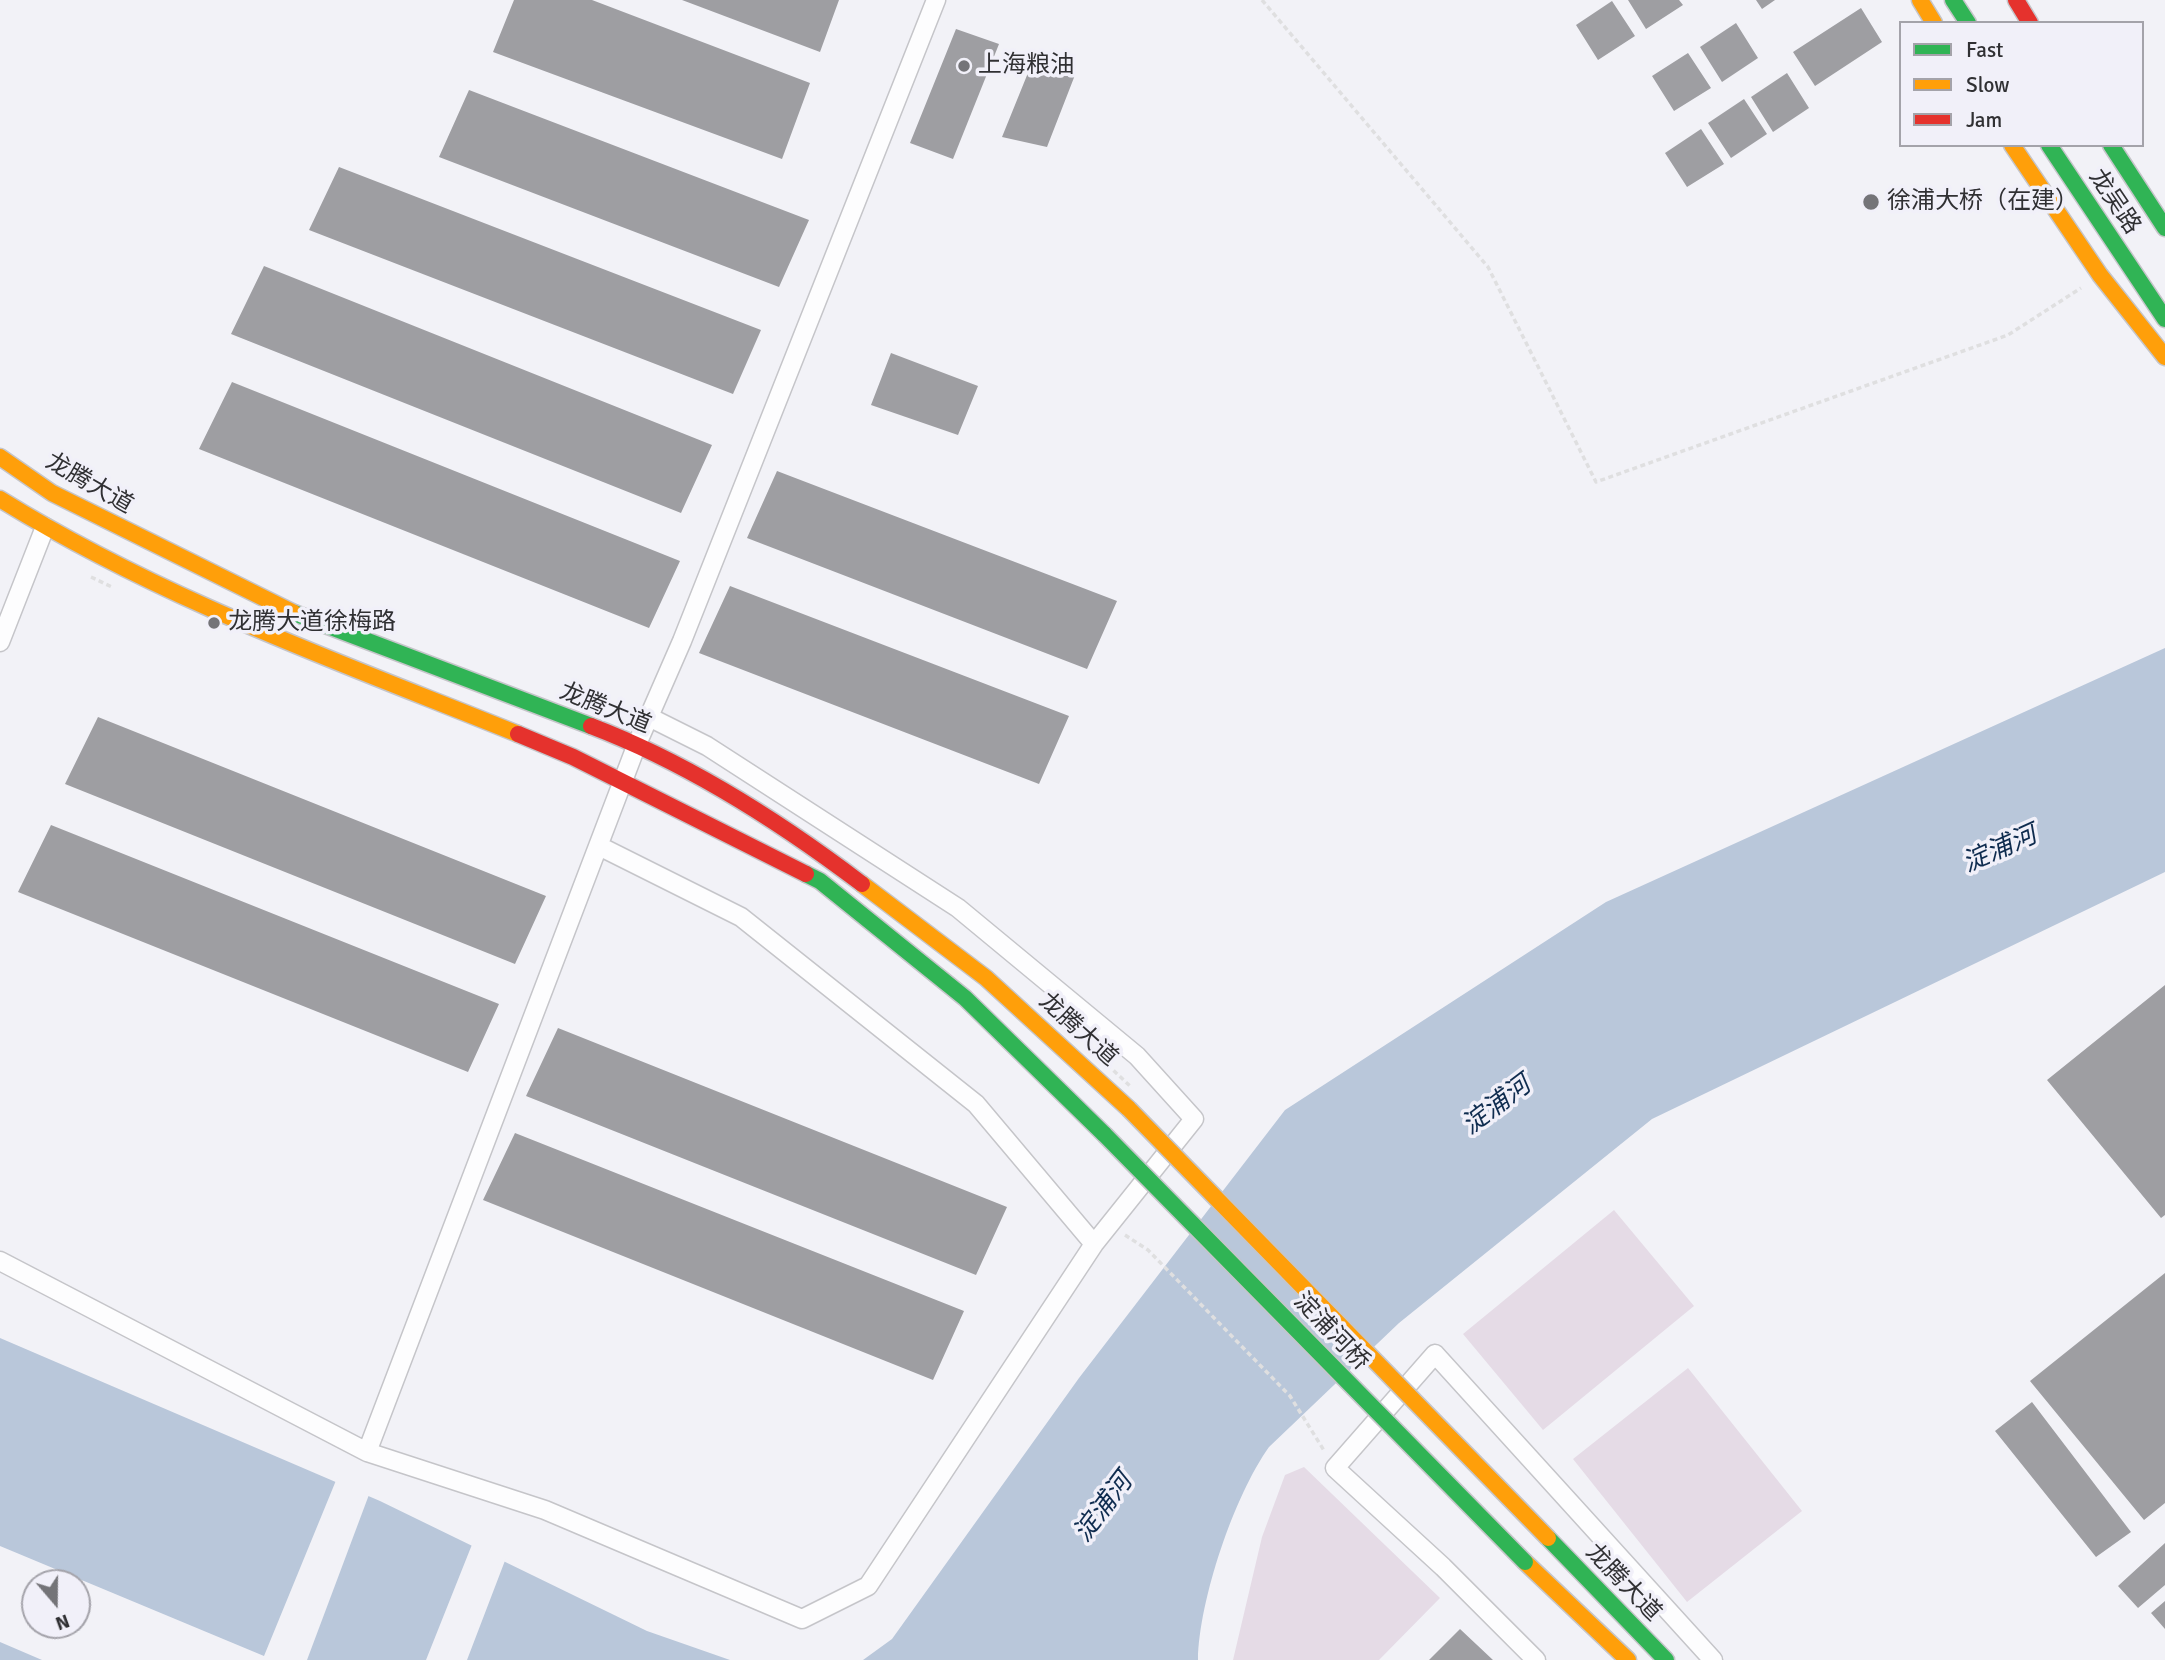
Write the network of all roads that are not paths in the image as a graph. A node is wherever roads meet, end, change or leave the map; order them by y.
1 (936, 0) edge
2 (1920, 0) edge
3 (1953, 0) edge
4 (2015, 0) edge
5 (1933, 21) edge
6 (1967, 21) edge
7 (2030, 21) edge
8 (2013, 147) edge
9 (2050, 147) edge
10 (2112, 147) edge
11 (2165, 228) edge
12 (2165, 319) edge
13 (2165, 357) edge
14 (0, 457) edge
15 (0, 499) edge
16 (45, 527) junction
17 (0, 642) edge
18 (649, 717) junction
19 (637, 744) junction
20 (623, 781) junction
21 (598, 846) junction
22 (1129, 1110) joint
23 (1094, 1244) junction
24 (0, 1262) edge
25 (367, 1452) junction
26 (1548, 1538) joint
27 (1525, 1562) joint
28 (1536, 1660) edge
29 (1628, 1660) edge
30 (1666, 1660) edge
31 (1713, 1660) edge

1 - 18 street
2 - 5 main road
3 - 6 main road
4 - 7 main road
8 - 13 main road
9 - 12 main road, 龙吴路
10 - 11 main road, 龙吴路
14 - 19 main road, 龙腾大道
15 - 16 main road
16 - 17 street
16 - 20 main road
18 - 19 street
18 - 23 street
19 - 20 street
19 - 22 main road, 龙腾大道
20 - 21 street
20 - 27 main road, 淀浦河桥, bridge
21 - 23 street
21 - 25 street
22 - 26 main road, 淀浦河桥, bridge
23 - 25 street
24 - 25 street
26 - 30 main road, 龙腾大道
27 - 29 main road, 龙腾大道
28 - 31 street

